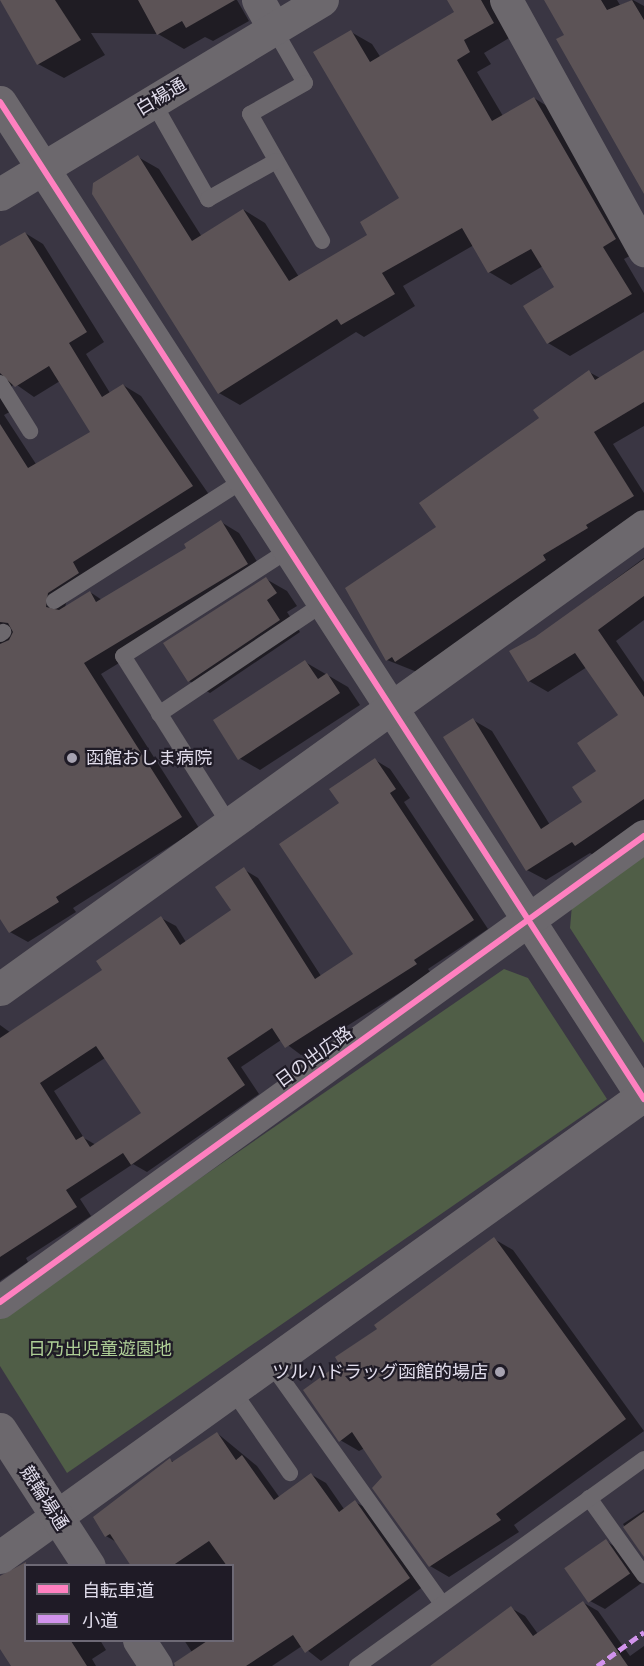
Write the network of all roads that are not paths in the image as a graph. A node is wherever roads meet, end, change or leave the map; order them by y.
1 (258, 0) edge
2 (322, 0) edge
3 (506, 0) edge
4 (274, 29) junction
5 (0, 102) edge
6 (153, 102) junction
7 (276, 160) junction
8 (43, 168) junction
9 (0, 194) edge
10 (322, 242) dead end
11 (644, 250) edge
12 (0, 383) edge
13 (30, 431) dead end
14 (244, 480) junction
15 (644, 526) edge
16 (289, 550) junction
17 (54, 601) dead end
18 (323, 604) junction
19 (390, 708) junction
20 (159, 714) junction
21 (228, 822) junction
22 (644, 836) edge
23 (526, 922) junction
24 (4, 978) edge
25 (643, 1097) edge
26 (0, 1302) edge
27 (270, 1364) junction
28 (233, 1390) junction
29 (0, 1429) edge
30 (644, 1459) edge
31 (290, 1473) dead end
32 (589, 1498) junction
33 (56, 1516) junction
34 (0, 1557) edge
35 (88, 1564) edge
36 (644, 1575) edge
37 (442, 1604) junction
38 (140, 1642) edge
39 (156, 1666) edge
40 (357, 1666) edge

1 - 4 street
2 - 4 street, 白楊通
3 - 11 street
4 - 6 street, 白楊通
4 - 7 lane
5 - 8 street
6 - 7 lane
6 - 8 street, 白楊通
7 - 10 lane
8 - 9 street, 白楊通
8 - 14 street
12 - 13 lane
14 - 16 street
14 - 17 lane
15 - 19 street
16 - 18 street
16 - 20 lane
18 - 19 street
18 - 20 lane
19 - 21 street
19 - 23 street
20 - 21 lane
21 - 24 street
22 - 23 street, 日の出広路
23 - 25 street
23 - 26 street, 日の出広路
25 - 27 street
27 - 28 street
27 - 37 lane
28 - 31 lane
28 - 33 street
29 - 33 street, 競輪場通
30 - 32 lane
32 - 36 lane
32 - 37 lane
33 - 34 street
33 - 35 street, 競輪場通
37 - 40 lane
38 - 39 street

